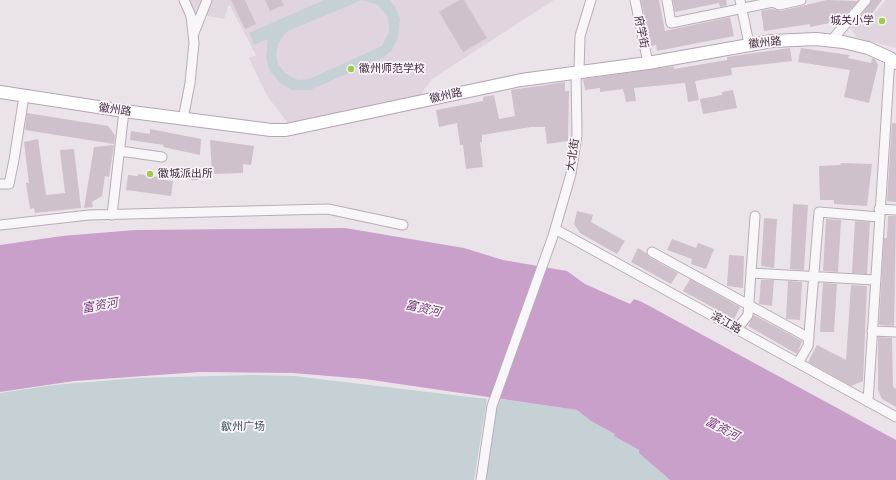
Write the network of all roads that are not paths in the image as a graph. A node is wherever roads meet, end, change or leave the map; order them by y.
1 (184, 0) edge
2 (207, 0) edge
3 (591, 0) edge
4 (635, 0) edge
5 (667, 0) edge
6 (801, 0) edge
7 (866, 0) edge
8 (741, 4) edge
9 (194, 34) junction
10 (831, 41) junction
11 (749, 44) junction
12 (894, 59) edge
13 (648, 63) junction
14 (578, 72) junction
15 (0, 92) edge
16 (24, 96) junction
17 (124, 111) junction
18 (183, 119) junction
19 (120, 151) junction
20 (162, 156) dead end
21 (0, 184) edge
22 (896, 210) edge
23 (879, 213) junction
24 (112, 215) junction
25 (755, 216) dead end
26 (403, 225) dead end
27 (0, 226) edge
28 (554, 232) junction
29 (652, 252) dead end
30 (751, 273) junction
31 (814, 277) junction
32 (875, 280) junction
33 (748, 305) junction
34 (736, 329) junction
35 (872, 331) junction
36 (896, 332) edge
37 (809, 338) junction
38 (798, 363) junction
39 (868, 402) junction
40 (896, 417) edge
41 (481, 480) edge

1 - 9 street
2 - 9 street
3 - 14 street, 大北街
4 - 13 street, 府学街
5 - 8 street
6 - 8 street
7 - 10 street
8 - 11 street
9 - 18 street
10 - 11 main road, 徽州路
10 - 12 main road, 徽州路
11 - 13 main road, 徽州路
12 - 23 street
13 - 14 main road, 徽州路
14 - 18 main road, 徽州路
14 - 28 street, 大北街
15 - 16 main road, 徽州路
16 - 17 main road, 徽州路
16 - 21 street
17 - 18 main road, 徽州路
17 - 19 street
19 - 20 street
19 - 24 street
22 - 23 street
23 - 31 street
23 - 32 street
24 - 26 street
24 - 27 street
25 - 30 street
28 - 34 street, 滨江路
28 - 41 street, 大北街
29 - 33 street
30 - 31 street
30 - 33 street
31 - 32 street
31 - 37 street
32 - 35 street
33 - 34 street
33 - 37 street
34 - 38 street, 滨江路
35 - 36 street
35 - 39 street
37 - 38 street
38 - 39 street, 滨江路
39 - 40 street, 滨江路

